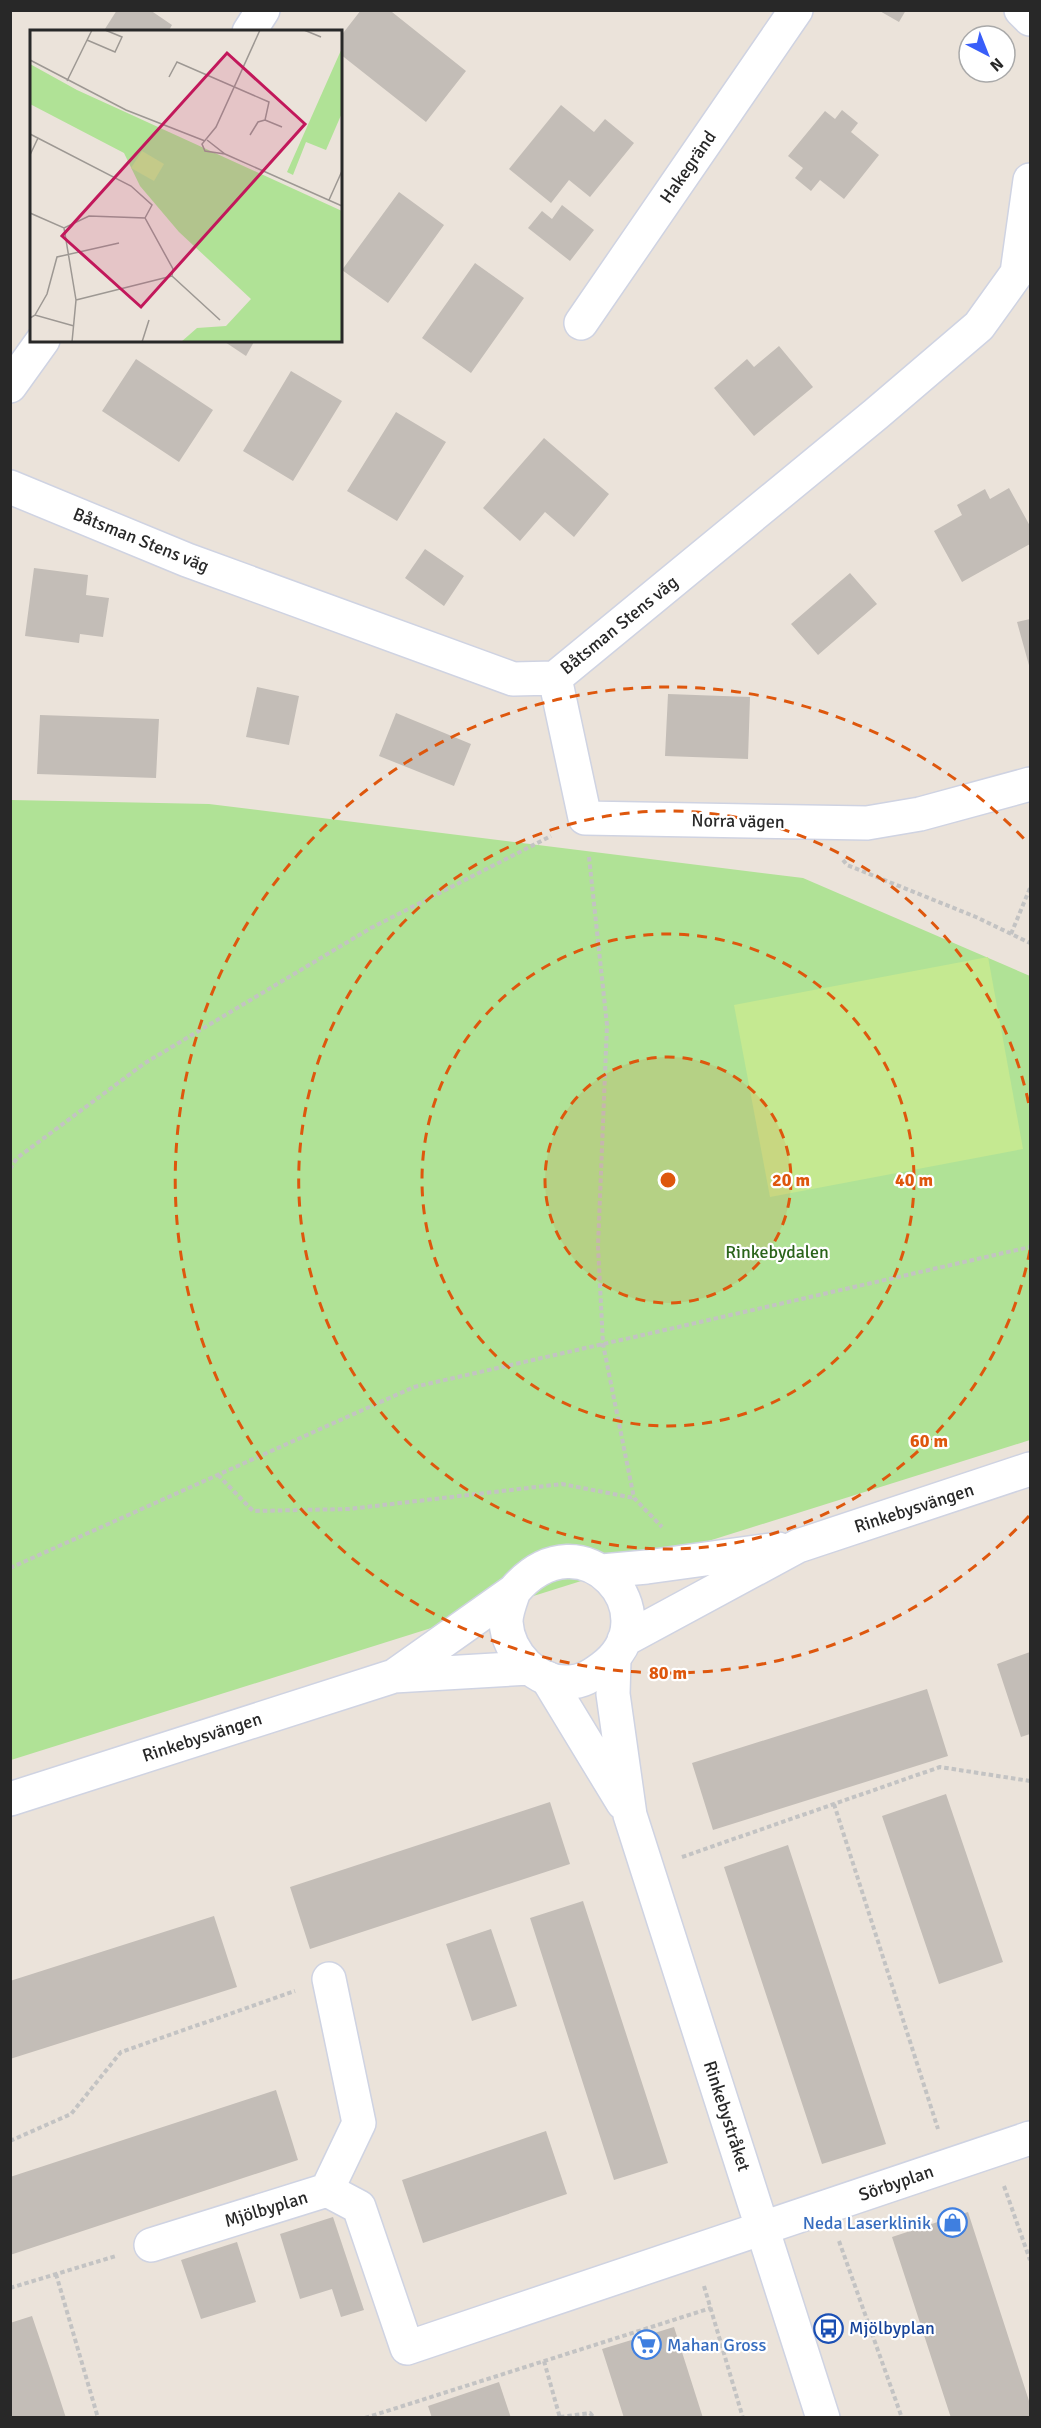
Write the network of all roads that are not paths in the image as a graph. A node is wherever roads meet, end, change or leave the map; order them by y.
1 (263, 10) edge
2 (796, 10) edge
3 (1021, 10) edge
4 (1030, 19) edge
5 (250, 30) edge
6 (1030, 180) edge
7 (581, 323) dead end
8 (42, 342) edge
9 (10, 386) edge
10 (10, 487) edge
11 (555, 678) junction
12 (1030, 784) edge
13 (1030, 1469) edge
14 (798, 1546) junction
15 (602, 1571) junction
16 (514, 1591) junction
17 (619, 1650) junction
18 (538, 1673) junction
19 (394, 1676) junction
20 (10, 1799) edge
21 (630, 1815) junction
22 (329, 1979) road end
23 (1030, 2138) edge
24 (327, 2190) junction
25 (762, 2227) junction
26 (151, 2245) road end
27 (823, 2418) edge

1 - 5 street
2 - 7 street, Hakegränd
3 - 4 street
6 - 11 street, Båtsman Stens väg
8 - 9 street
10 - 11 street, Båtsman Stens väg
11 - 12 street, Norra vägen
13 - 14 street, Rinkebysvängen
14 - 15 street, Rinkebysvängen
14 - 17 street, Rinkebysvängen
15 - 16 street, Rinkebysvängen
15 - 17 street
16 - 18 street
16 - 19 street, Rinkebysvängen
17 - 18 street, Rinkebysvängen
17 - 21 street, Rinkebystråket
18 - 19 street, Rinkebysvängen
18 - 21 street, Rinkebystråket
19 - 20 street, Rinkebysvängen
21 - 25 street, Rinkebystråket
22 - 24 street
23 - 25 street, Sörbyplan
24 - 25 street, Mjölbyplan
24 - 26 street, Mjölbyplan
25 - 27 street, Rinkebystråket

